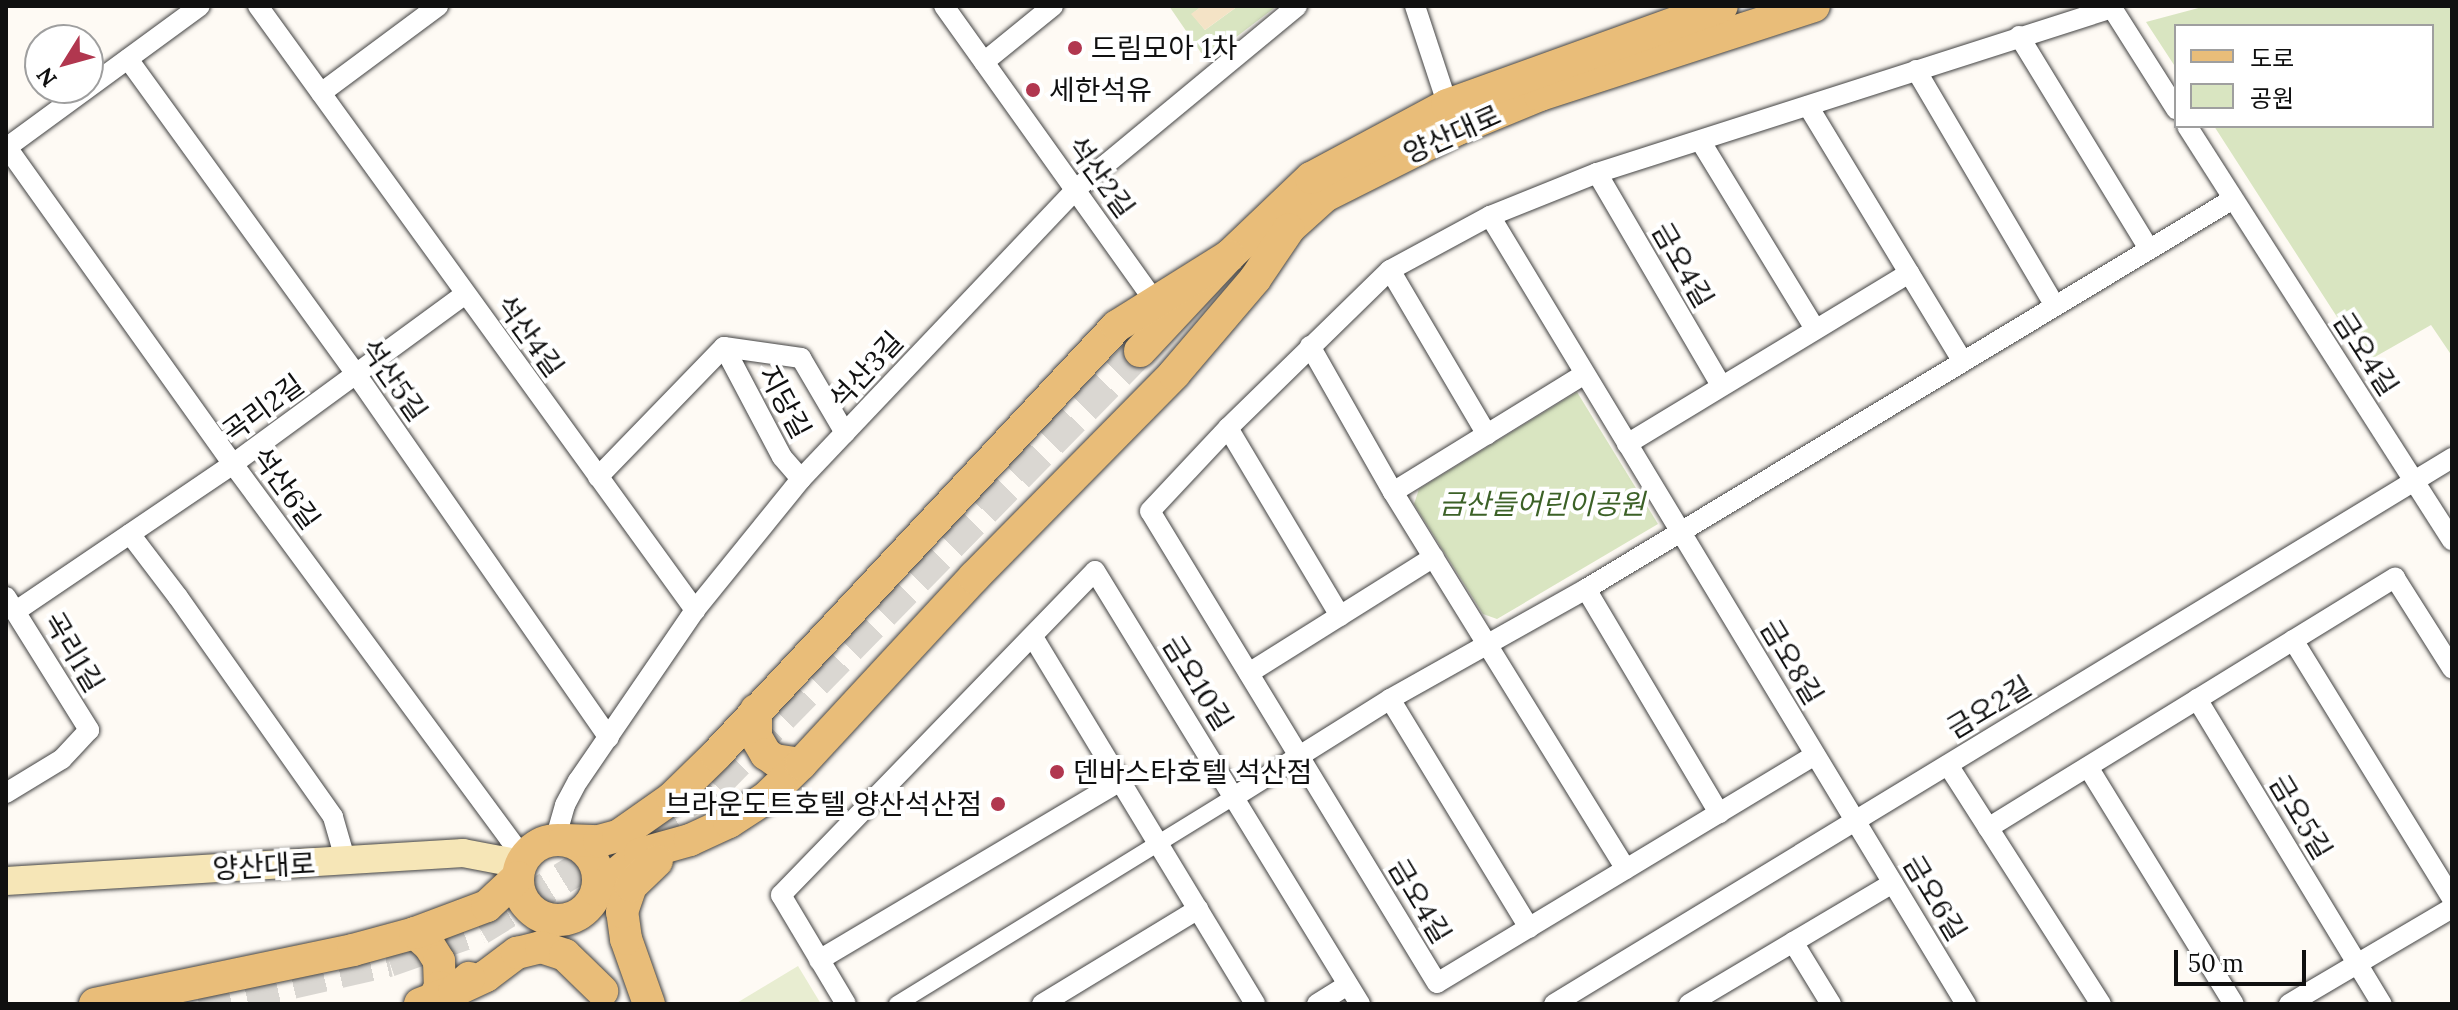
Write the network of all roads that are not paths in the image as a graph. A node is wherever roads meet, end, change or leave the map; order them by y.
1 (200, 6) edge
2 (258, 6) edge
3 (438, 6) edge
4 (944, 6) edge
5 (1053, 6) edge
6 (1297, 6) edge
7 (1415, 6) edge
8 (1722, 6) edge
9 (1814, 6) edge
10 (2019, 36) junction
11 (128, 59) junction
12 (984, 62) junction
13 (1916, 70) junction
14 (321, 93) junction
15 (1808, 106) junction
16 (2174, 106) edge
17 (1453, 117) junction
18 (2188, 128) edge
19 (1701, 142) junction
20 (6, 147) edge
21 (1597, 173) junction
22 (1076, 189) junction
23 (2233, 199) junction
24 (1490, 216) junction
25 (1289, 229) junction
26 (2149, 249) junction
27 (1229, 256) junction
28 (1390, 270) junction
29 (1909, 273) junction
30 (465, 294) junction
31 (1156, 303) junction
32 (2055, 306) junction
33 (1815, 329) junction
34 (1310, 346) junction
35 (724, 347) junction
36 (1963, 362) junction
37 (356, 374) junction
38 (1585, 374) junction
39 (1721, 385) junction
40 (1228, 428) junction
41 (845, 433) junction
42 (1487, 435) junction
43 (1627, 444) junction
44 (2452, 458) edge
45 (233, 464) junction
46 (598, 477) junction
47 (801, 479) junction
48 (2415, 481) junction
49 (1393, 492) junction
50 (1681, 532) junction
51 (130, 534) junction
52 (2452, 540) edge
53 (1434, 557) junction
54 (1586, 589) junction
55 (11, 604) edge
56 (695, 610) junction
57 (1340, 616) junction
58 (1033, 637) junction
59 (2293, 640) junction
60 (1488, 647) junction
61 (2452, 668) edge
62 (1249, 673) junction
63 (1390, 699) junction
64 (2197, 699) junction
65 (756, 710) junction
66 (609, 738) junction
67 (1815, 755) junction
68 (1299, 756) junction
69 (801, 764) junction
70 (1948, 765) junction
71 (2088, 767) junction
72 (1121, 781) junction
73 (6, 793) edge
74 (1234, 797) junction
75 (1719, 813) junction
76 (1855, 821) junction
77 (1988, 828) junction
78 (560, 840) junction
79 (690, 840) junction
80 (1159, 844) junction
81 (346, 862) junction
82 (521, 866) junction
83 (1626, 869) junction
84 (6, 881) edge
85 (1893, 883) junction
86 (596, 893) junction
87 (2452, 898) edge
88 (2452, 908) edge
89 (1198, 909) junction
90 (558, 920) junction
91 (1529, 928) junction
92 (415, 933) junction
93 (1793, 942) junction
94 (819, 960) junction
95 (2357, 963) junction
96 (1348, 985) junction
97 (436, 998) edge
98 (606, 998) edge
99 (1698, 1002) edge
100 (95, 1004) edge
101 (649, 1004) edge
102 (846, 1004) edge
103 (897, 1004) edge
104 (1042, 1004) edge
105 (1255, 1004) edge
106 (1317, 1004) edge
107 (1360, 1004) edge
108 (1554, 1004) edge
109 (1831, 1004) edge
110 (1966, 1004) edge
111 (2101, 1004) edge
112 (2234, 1004) edge
113 (2289, 1004) edge
114 (2382, 1004) edge

1 - 11 street
2 - 14 street, 석산4길
3 - 14 street
4 - 12 street, 석산2길
5 - 12 street
6 - 22 street, 석산3길
7 - 17 street
8 - 17 main road, 양산대로
9 - 17 main road, 양산대로
10 - 13 street, 금오4길
10 - 16 street, 금오4길
10 - 26 street
11 - 20 street
11 - 37 street, 석산5길
12 - 22 street, 석산2길
13 - 15 street, 금오4길
13 - 32 street
14 - 30 street, 석산4길
15 - 19 street, 금오4길
15 - 29 street
17 - 25 main road, 양산대로
17 - 27 main road, 양산대로
18 - 23 street, 금오4길
19 - 21 street, 금오4길
19 - 33 street
20 - 45 street, 석산6길
21 - 24 street, 금오4길
21 - 39 street, 금오4길
22 - 31 street, 석산2길
22 - 41 street, 석산3길
23 - 26 street
23 - 48 street, 금오4길
24 - 28 street, 금오4길
24 - 38 street, 금오8길
25 - 27 main road, 양산대로
25 - 69 main road
26 - 32 street
27 - 31 main road
28 - 34 street, 금오4길
28 - 42 street
29 - 33 street
29 - 36 street
30 - 37 street, 곡리2길
30 - 46 street, 석산4길
31 - 65 main road
32 - 36 street
33 - 39 street
34 - 40 street, 금오4길
34 - 49 street
35 - 41 street
35 - 46 street
35 - 47 street, 지당길
36 - 50 street
37 - 45 street, 곡리2길
37 - 66 street, 석산5길
38 - 42 street
38 - 43 street, 금오8길
39 - 43 street
40 - 57 street
40 - 62 street, 금오4길
41 - 47 street, 석산3길
42 - 49 street
43 - 50 street, 금오8길
44 - 48 street, 금오2길
45 - 51 street, 곡리2길
45 - 82 street, 석산6길
46 - 56 street, 석산4길
47 - 56 street, 석산3길
48 - 52 street, 금오4길
48 - 70 street, 금오2길
49 - 53 street
50 - 54 street
50 - 67 street, 금오8길
51 - 55 street, 곡리2길
51 - 81 street
53 - 57 street
53 - 60 street
54 - 60 street
54 - 75 street
55 - 73 street, 곡리1길
56 - 66 street, 석산3길
57 - 62 street
58 - 72 street
58 - 74 street, 금오10길
58 - 94 street, 금오10길
59 - 61 street
59 - 64 street
59 - 87 street
60 - 63 street
60 - 83 street
62 - 68 street, 금오4길
63 - 68 street
63 - 91 street
64 - 71 street
64 - 95 street, 금오5길
65 - 69 main road
65 - 78 main road
66 - 78 street, 석산3길
67 - 75 street, 금오4길
67 - 76 street, 금오8길
68 - 74 street
68 - 91 street, 금오4길
69 - 79 main road
70 - 76 street, 금오2길
70 - 77 street
71 - 77 street
71 - 112 street
72 - 80 street
72 - 94 street
74 - 80 street
74 - 96 street, 금오10길
75 - 83 street, 금오4길
76 - 85 street, 금오6길
76 - 108 street, 금오2길
77 - 111 street
78 - 82 main road
78 - 86 main road
79 - 86 main road
79 - 101 main road
80 - 89 street
80 - 103 street
81 - 82 main road, 양산대로
81 - 84 main road, 양산대로
82 - 90 main road
82 - 92 main road
83 - 91 street, 금오4길
85 - 93 street
85 - 110 street, 금오6길
86 - 90 main road
86 - 101 main road
88 - 95 street
89 - 104 street
89 - 105 street
90 - 97 main road
90 - 98 main road
92 - 97 main road
92 - 100 main road
93 - 99 street
93 - 109 street
94 - 102 street, 금오10길
95 - 113 street
95 - 114 street, 금오5길
96 - 106 street
96 - 107 street, 금오10길
97 - 98 main road

